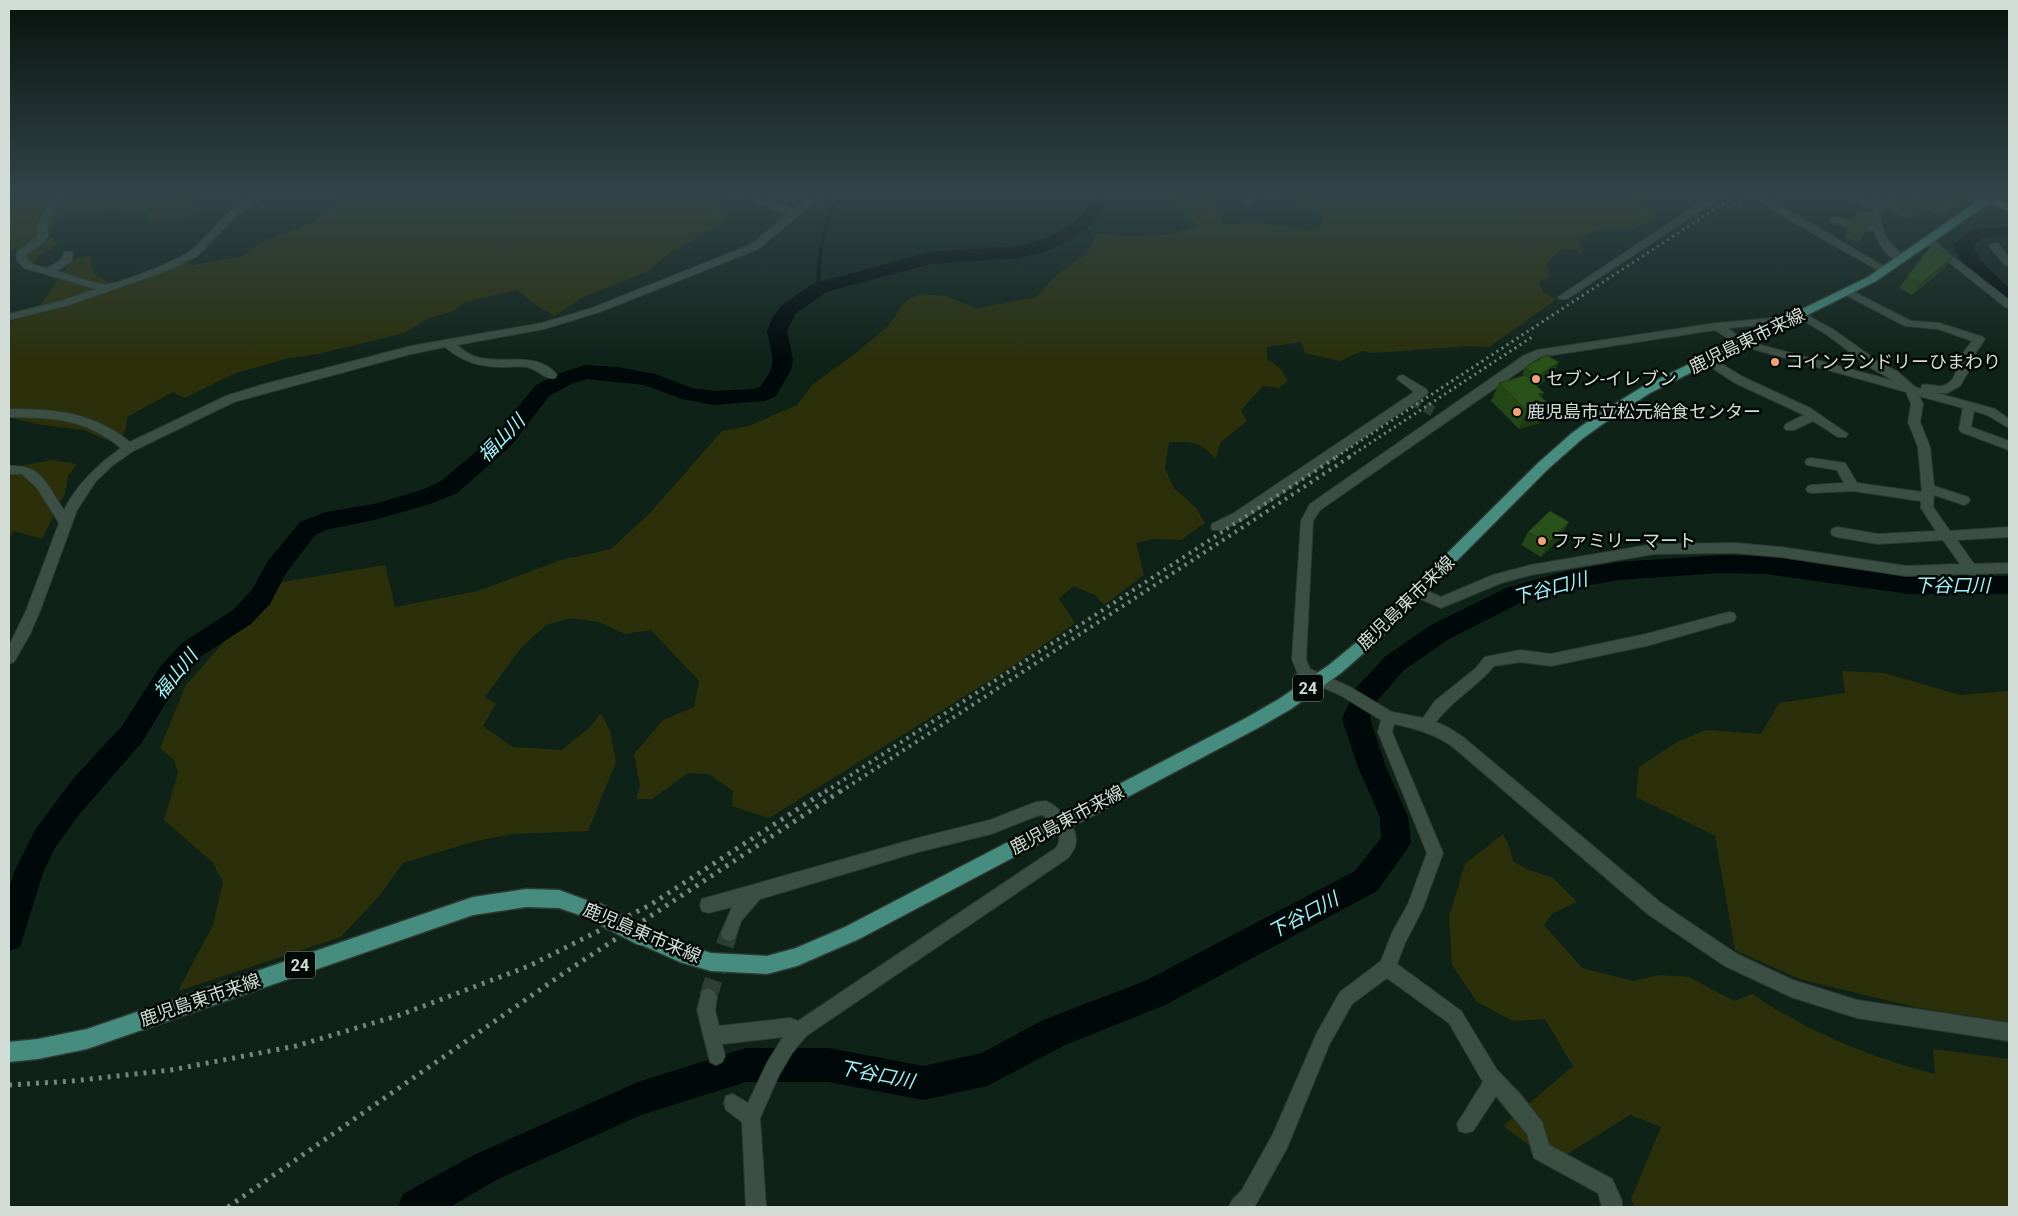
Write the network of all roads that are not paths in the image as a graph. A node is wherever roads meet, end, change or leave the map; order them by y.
1 (27, 250) edge
2 (197, 250) edge
3 (747, 250) edge
4 (1635, 250) edge
5 (1849, 250) edge
6 (1889, 250) edge
7 (1914, 250) edge
8 (1940, 250) edge
9 (1997, 250) edge
10 (68, 254) dead end
11 (1901, 259) junction
12 (2009, 263) edge
13 (1885, 270) junction
14 (50, 272) junction
15 (106, 288) junction
16 (1848, 292) junction
17 (1563, 297) dead end
18 (2009, 305) edge
19 (1801, 316) junction
20 (9, 317) edge
21 (1782, 325) junction
22 (1717, 326) junction
23 (447, 342) junction
24 (1743, 342) junction
25 (1707, 359) junction
26 (551, 375) dead end
27 (1403, 379) dead end
28 (1908, 387) junction
29 (1969, 406) junction
30 (1433, 411) tunnel mouth
31 (9, 413) edge
32 (1813, 416) junction
33 (1444, 418) junction
34 (2009, 424) edge
35 (1790, 427) dead end
36 (1842, 434) dead end
37 (2009, 446) edge
38 (129, 448) junction
39 (1811, 462) dead end
40 (9, 470) edge
41 (1853, 487) junction
42 (1812, 488) dead end
43 (1928, 493) junction
44 (1964, 500) dead end
45 (66, 522) junction
46 (1217, 528) dead end
47 (1837, 532) dead end
48 (2009, 532) edge
49 (1945, 535) junction
50 (2009, 568) edge
51 (1972, 571) junction
52 (1418, 592) junction
53 (1729, 617) dead end
54 (9, 658) edge
55 (1318, 681) junction
56 (1383, 714) junction
57 (1426, 725) junction
58 (1062, 823) junction
59 (755, 893) junction
60 (708, 905) dead end
61 (729, 932) tunnel mouth
62 (1387, 967) junction
63 (708, 997) tunnel mouth
64 (800, 1030) junction
65 (2009, 1032) edge
66 (713, 1036) junction
67 (9, 1052) edge
68 (716, 1056) dead end
69 (1494, 1082) junction
70 (733, 1103) dead end
71 (751, 1117) junction
72 (1466, 1124) dead end
73 (756, 1207) edge
74 (1239, 1207) edge
75 (1612, 1207) edge

1 - 14 street
2 - 15 street
3 - 23 street
4 - 17 street
5 - 13 street
6 - 11 street
7 - 11 main road, 鹿児島東市来線 / 24
8 - 18 street
9 - 12 street
10 - 14 street
11 - 13 main road, 鹿児島東市来線 / 24
13 - 16 main road, 鹿児島東市来線 / 24
14 - 15 street
15 - 20 street
16 - 19 main road, 鹿児島東市来線 / 24
16 - 28 street
19 - 21 main road, 鹿児島東市来線 / 24
19 - 28 street
21 - 22 street
21 - 24 main road, 鹿児島東市来線 / 24
22 - 24 street
22 - 33 street
23 - 26 street
23 - 38 street
24 - 25 main road, 鹿児島東市来線 / 24
24 - 28 street
25 - 32 street
25 - 52 main road, 鹿児島東市来線 / 24
27 - 46 street
28 - 29 street
28 - 43 street
29 - 34 street
29 - 37 street
30 - 33 street
31 - 38 street
32 - 35 street
32 - 36 street
33 - 55 street
38 - 45 street
39 - 41 street
40 - 45 street
41 - 42 street
41 - 43 street
43 - 44 street
43 - 49 street
45 - 54 street
47 - 49 street
48 - 49 street
49 - 51 street
50 - 51 street
51 - 52 street
52 - 55 main road, 鹿児島東市来線 / 24
53 - 57 street
55 - 56 street
55 - 58 main road, 鹿児島東市来線 / 24
56 - 57 street
56 - 62 street
57 - 65 street
58 - 59 street
58 - 64 street
58 - 67 main road, 鹿児島東市来線 / 24, bridge
59 - 60 street
59 - 61 street
62 - 69 street
62 - 74 street
63 - 66 street
64 - 66 street
64 - 71 street
66 - 68 street
69 - 72 street
69 - 75 street
70 - 71 street
71 - 73 street

